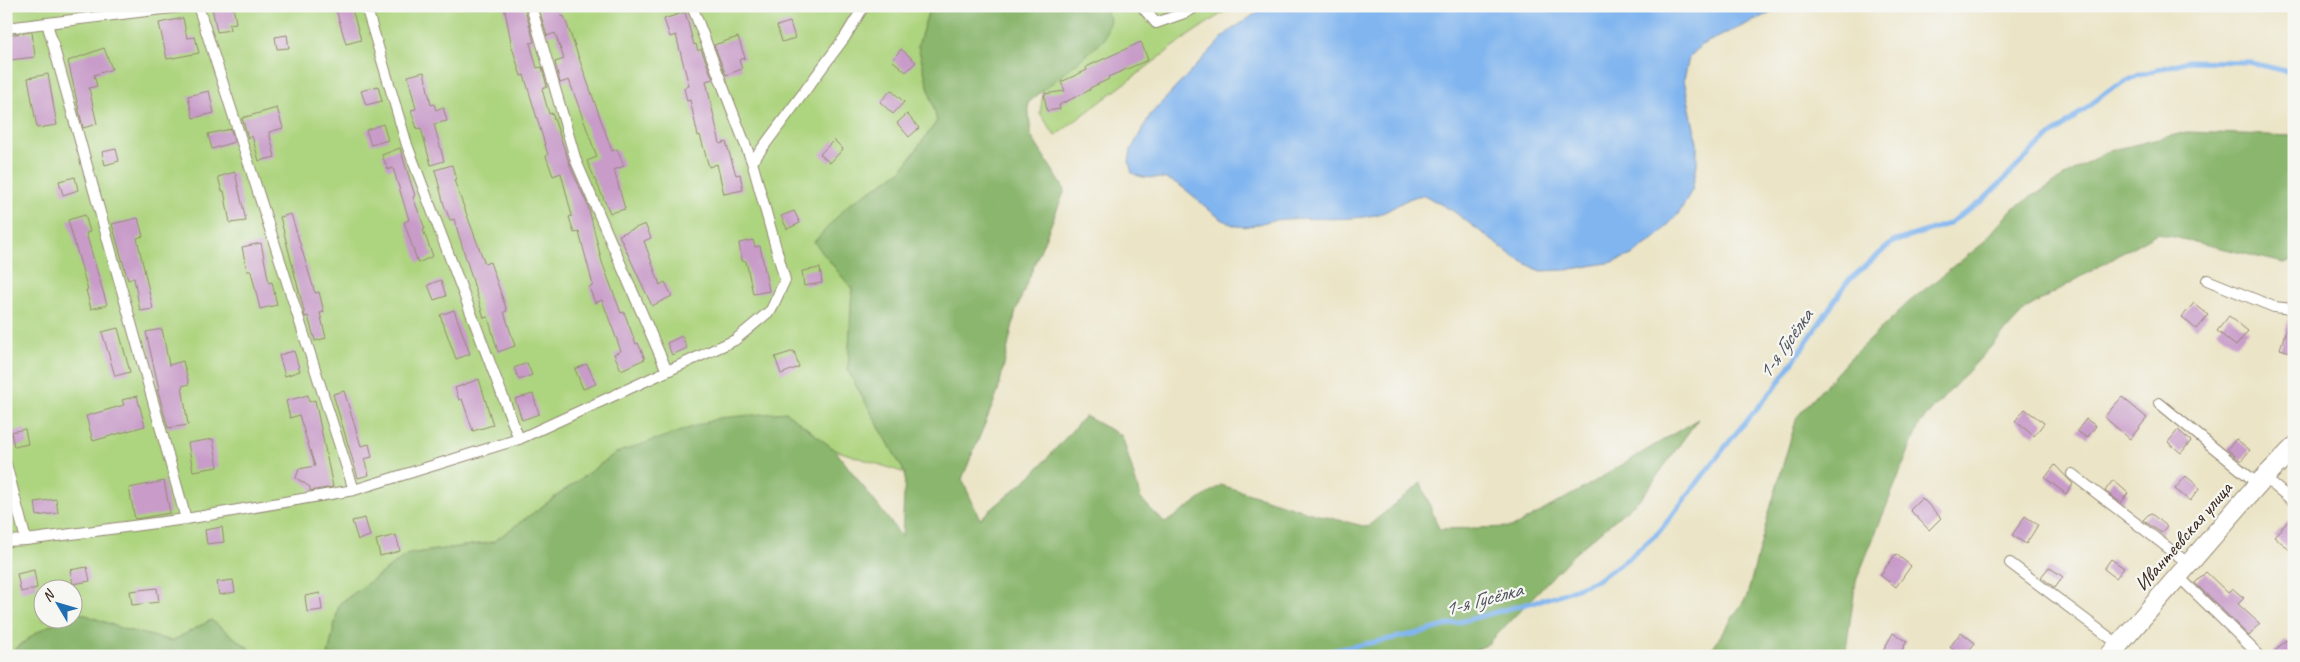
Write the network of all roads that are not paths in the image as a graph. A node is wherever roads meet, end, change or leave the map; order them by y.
1 (188, 6) edge
2 (198, 6) edge
3 (366, 6) edge
4 (531, 6) edge
5 (692, 6) edge
6 (864, 6) edge
7 (1197, 6) edge
8 (1144, 9) dead end
9 (48, 23) junction
10 (6, 28) edge
11 (752, 162) junction
12 (2207, 280) dead end
13 (2294, 309) edge
14 (667, 372) junction
15 (2159, 404) dead end
16 (518, 438) junction
17 (2294, 447) edge
18 (6, 464) edge
19 (2072, 474) dead end
20 (2262, 481) junction
21 (354, 490) junction
22 (2294, 502) edge
23 (186, 519) junction
24 (6, 540) edge
25 (26, 540) junction
26 (2010, 563) dead end
27 (2184, 570) junction
28 (2113, 650) edge
29 (2260, 656) edge

1 - 9 lane
2 - 21 lane
3 - 16 lane
4 - 14 lane
5 - 11 lane
6 - 11 lane
7 - 8 lane
9 - 10 lane
9 - 23 lane
11 - 14 lane
12 - 13 lane
14 - 16 lane
15 - 20 lane
16 - 21 lane
17 - 20 street, Ивантеевская улица
18 - 25 lane
19 - 27 lane
20 - 22 lane
20 - 27 street, Ивантеевская улица
21 - 23 lane
23 - 25 lane
24 - 25 lane
26 - 28 lane
27 - 28 street, Ивантеевская улица
27 - 29 lane

